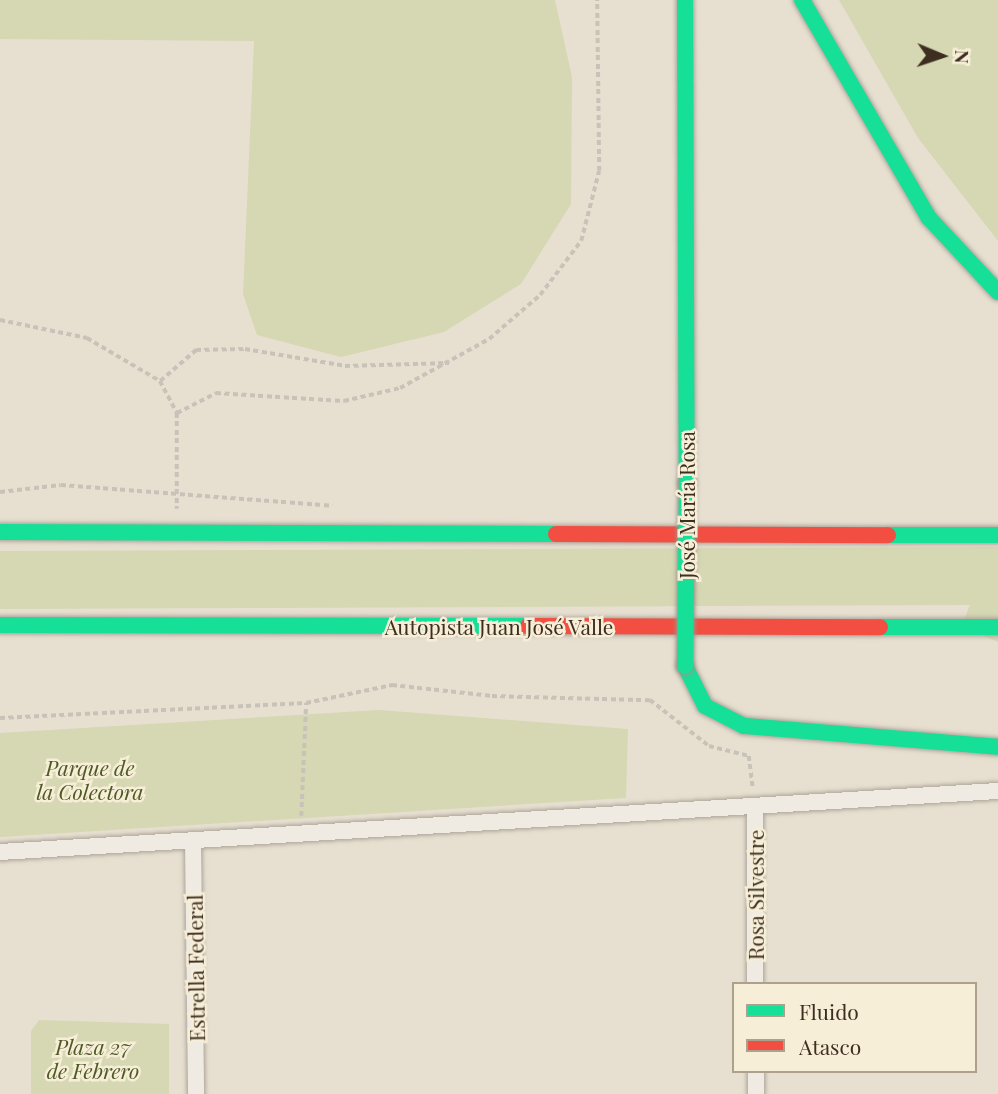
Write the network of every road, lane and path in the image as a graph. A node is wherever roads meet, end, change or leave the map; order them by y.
1 (597, 0) edge
2 (685, 0) edge
3 (802, 0) edge
4 (998, 292) edge
5 (0, 320) edge
6 (452, 363) junction
7 (160, 381) junction
8 (177, 413) junction
9 (177, 491) junction
10 (0, 492) edge
11 (342, 508) dead end
12 (0, 532) edge
13 (177, 533) junction
14 (998, 535) edge
15 (0, 625) edge
16 (961, 627) junction
17 (998, 627) edge
18 (998, 634) edge
19 (306, 703) junction
20 (0, 718) edge
21 (998, 747) edge
22 (998, 791) edge
23 (755, 806) junction
24 (300, 835) junction
25 (193, 841) junction
26 (0, 852) edge
27 (755, 982) edge
28 (756, 1073) edge
29 (196, 1094) edge
30 (756, 1094) edge

1 - 6 path
2 - 21 main road, José María Rosa, bridge
3 - 4 main road
5 - 7 path
6 - 7 path
6 - 8 path
7 - 8 path
8 - 9 path
9 - 10 path
9 - 11 path
9 - 13 path
12 - 13 main road
13 - 14 main road
15 - 16 main road, Autopista Juan José Valle
16 - 17 main road, Autopista Juan José Valle
16 - 18 main road
19 - 20 path
19 - 23 path
19 - 24 path
22 - 23 street
23 - 24 street
23 - 27 street, Rosa Silvestre
24 - 25 street
25 - 26 street
25 - 29 street, Estrella Federal
28 - 30 street

